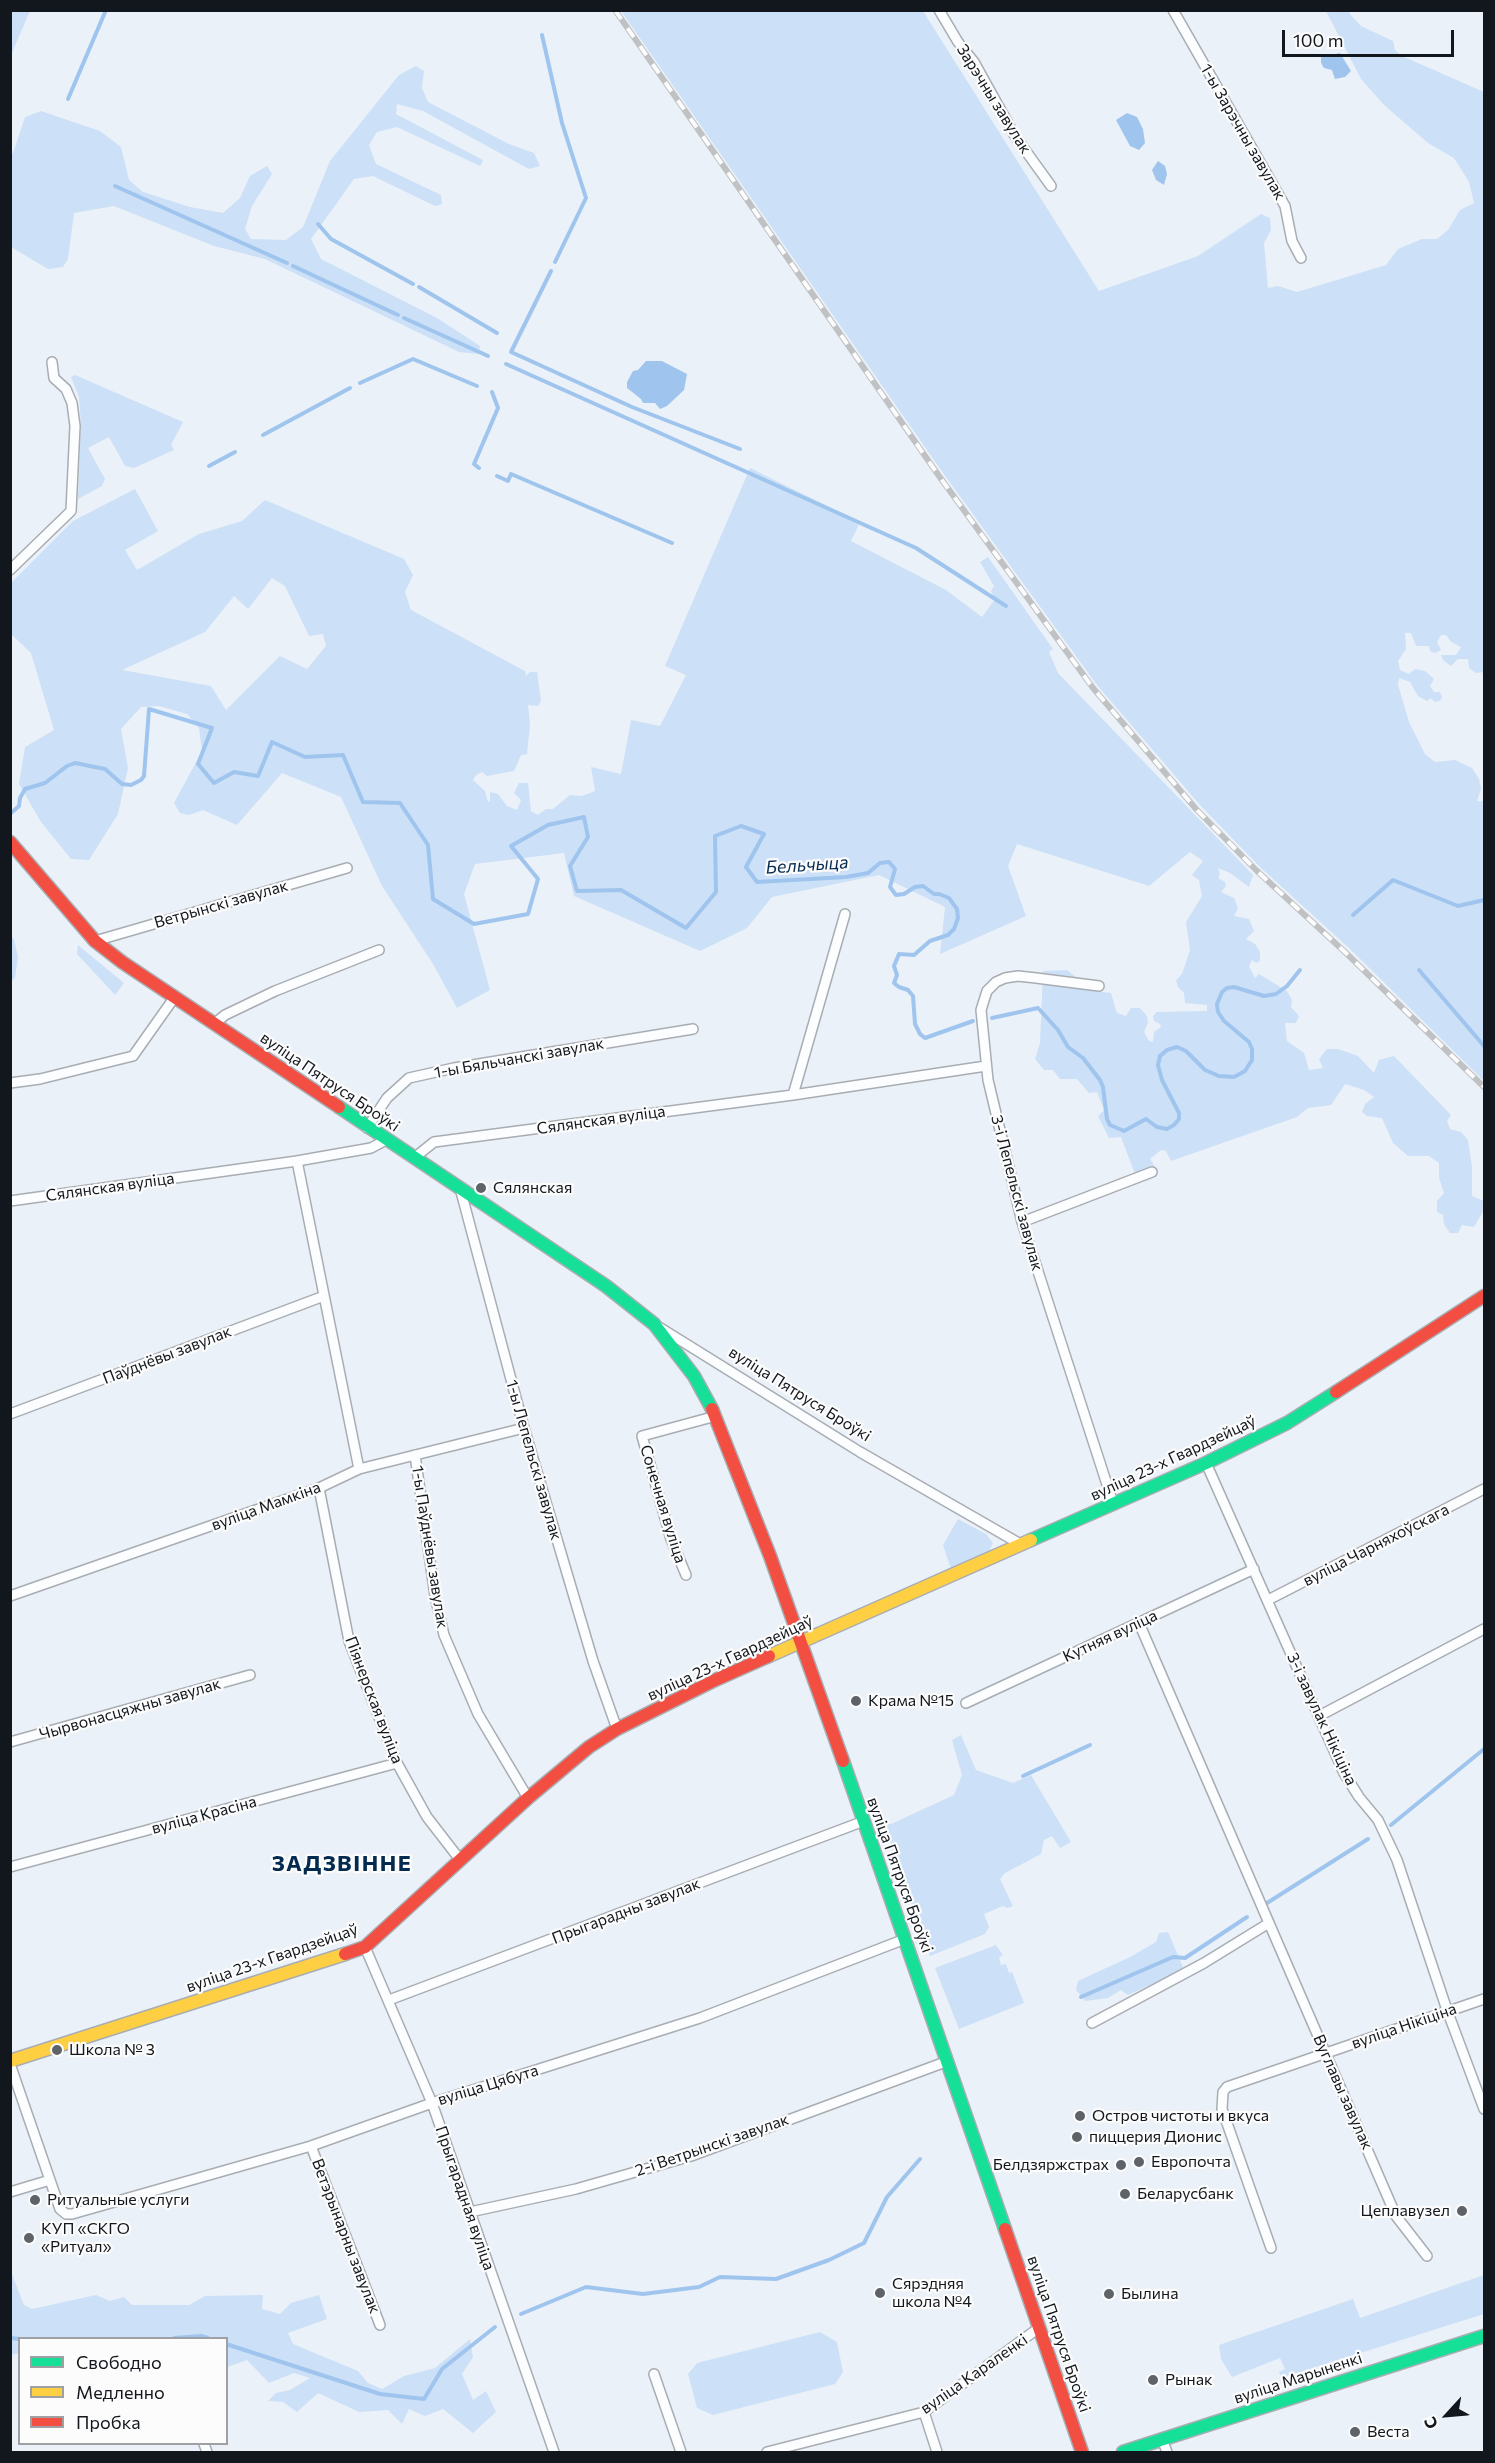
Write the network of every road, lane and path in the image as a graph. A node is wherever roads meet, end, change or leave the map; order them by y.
1 (939, 10) edge
2 (1173, 10) edge
3 (1051, 186) dead end
4 (1301, 258) dead end
5 (52, 362) dead end
6 (10, 570) edge
7 (10, 842) edge
8 (347, 868) dead end
9 (845, 914) dead end
10 (95, 940) junction
11 (380, 950) dead end
12 (1099, 986) dead end
13 (174, 998) junction
14 (214, 1024) junction
15 (693, 1029) dead end
16 (986, 1066) junction
17 (10, 1083) edge
18 (793, 1095) junction
19 (367, 1128) junction
20 (386, 1140) junction
21 (414, 1158) junction
22 (297, 1161) junction
23 (1152, 1172) dead end
24 (460, 1188) junction
25 (10, 1201) edge
26 (1022, 1222) junction
27 (324, 1296) junction
28 (1485, 1296) edge
29 (654, 1324) junction
30 (10, 1414) edge
31 (716, 1416) junction
32 (524, 1428) junction
33 (415, 1455) junction
34 (1206, 1463) junction
35 (359, 1469) junction
36 (319, 1488) junction
37 (1485, 1489) edge
38 (1113, 1503) junction
39 (1022, 1545) junction
40 (1254, 1569) junction
41 (686, 1575) dead end
42 (10, 1596) edge
43 (1268, 1600) junction
44 (1139, 1623) junction
45 (1485, 1629) edge
46 (801, 1643) junction
47 (250, 1675) dead end
48 (966, 1703) dead end
49 (1319, 1716) junction
50 (617, 1729) junction
51 (10, 1742) edge
52 (397, 1763) junction
53 (528, 1798) junction
54 (864, 1821) junction
55 (461, 1861) junction
56 (10, 1867) edge
57 (1269, 1923) junction
58 (905, 1939) junction
59 (365, 1947) junction
60 (1485, 1999) edge
61 (389, 2000) junction
62 (1448, 2010) junction
63 (1092, 2023) dead end
64 (1326, 2053) junction
65 (948, 2061) junction
66 (10, 2062) edge
67 (432, 2103) junction
68 (1485, 2109) edge
69 (311, 2146) junction
70 (50, 2180) junction
71 (10, 2192) edge
72 (470, 2212) junction
73 (1271, 2248) dead end
74 (1427, 2256) dead end
75 (380, 2325) dead end
76 (1040, 2327) junction
77 (1485, 2336) edge
78 (654, 2374) dead end
79 (924, 2412) junction
80 (1162, 2439) junction
81 (802, 2448) edge
82 (554, 2452) edge
83 (681, 2452) edge
84 (767, 2452) edge
85 (937, 2452) edge
86 (1082, 2452) edge
87 (1123, 2452) edge
88 (1167, 2452) edge

1 - 3 street, Зарэчны завулак
2 - 4 street, 1-ы Зарэчны завулак
5 - 6 street
7 - 10 street, вуліца Пятруся Броўкі
8 - 10 street, Ветрынскі завулак
9 - 18 street
10 - 13 street, вуліца Пятруся Броўкі
11 - 14 street
12 - 16 street, 3-і Лепельскі завулак
13 - 14 street, вуліца Пятруся Броўкі
13 - 17 street
14 - 19 street, вуліца Пятруся Броўкі
15 - 19 street, 1-ы Бяльчанскі завулак
16 - 18 street, Сялянская вуліца
16 - 26 street, 3-і Лепельскі завулак
18 - 21 street, Сялянская вуліца
19 - 20 street, вуліца Пятруся Броўкі
20 - 21 street, вуліца Пятруся Броўкі
20 - 22 street, Сялянская вуліца
21 - 24 street, вуліца Пятруся Броўкі
22 - 25 street, Сялянская вуліца
22 - 27 street
23 - 26 street
24 - 29 street, вуліца Пятруся Броўкі
24 - 32 street, 1-ы Лепельскі завулак
26 - 38 street, 3-і Лепельскі завулак
27 - 30 street, Паўднёвы завулак
27 - 35 street
28 - 34 street, вуліца 23-х Гвардзейцаў
29 - 31 street, вуліца Пятруся Броўкі
29 - 39 street, вуліца Пятруся Броўкі
31 - 41 street, Сонечная вуліца
31 - 46 street, вуліца Пятруся Броўкі
32 - 33 street, вуліца Мамкіна
32 - 50 street, 1-ы Лепельскі завулак
33 - 35 street, вуліца Мамкіна
33 - 53 street, 1-ы Паўднёвы завулак
34 - 38 street, вуліца 23-х Гвардзейцаў
34 - 40 street, 3-і завулак Нікіціна
35 - 36 street, вуліца Мамкіна
36 - 42 street, вуліца Мамкіна
36 - 52 street, Піянерская вуліца
37 - 43 street, вуліца Чарняхоўскага
38 - 39 street, вуліца 23-х Гвардзейцаў
39 - 46 street, вуліца 23-х Гвардзейцаў
40 - 43 street, 3-і завулак Нікіціна
40 - 44 street, Кутняя вуліца
43 - 49 street, 3-і завулак Нікіціна
44 - 48 street, Кутняя вуліца
44 - 57 street, Вуглавы завулак
45 - 49 street
46 - 50 street, вуліца 23-х Гвардзейцаў
46 - 54 street, вуліца Пятруся Броўкі
47 - 51 street, Чырвонасцяжны завулак
49 - 62 street, 3-і завулак Нікіціна
50 - 53 street, вуліца 23-х Гвардзейцаў
52 - 55 street, Піянерская вуліца
52 - 56 street, вуліца Красіна
53 - 55 street, вуліца 23-х Гвардзейцаў
54 - 58 street, вуліца Пятруся Броўкі
54 - 61 street, Прыгарадны завулак
55 - 59 street, вуліца 23-х Гвардзейцаў
57 - 63 street
57 - 64 street, Вуглавы завулак
58 - 65 street, вуліца Пятруся Броўкі
58 - 67 street, вуліца Цябута
59 - 61 street, Прыгарадная вуліца
59 - 66 street, вуліца 23-х Гвардзейцаў
60 - 62 street, вуліца Нікіціна
61 - 67 street, Прыгарадная вуліца
62 - 64 street, вуліца Нікіціна
62 - 68 street, 3-і завулак Нікіціна
64 - 73 street, вуліца Нікіціна
64 - 74 street, Вуглавы завулак
65 - 72 street, 2-і Ветрынскі завулак
65 - 76 street, вуліца Пятруся Броўкі
66 - 70 street
67 - 69 street, вуліца Цябута
67 - 72 street, Прыгарадная вуліца
69 - 70 street, вуліца Цябута
69 - 75 street, Ветэрынарны завулак
70 - 71 street
72 - 82 street, Прыгарадная вуліца
76 - 79 street, вуліца Караленкі
76 - 86 street, вуліца Пятруся Броўкі
77 - 80 street, вуліца Марыненкі
78 - 83 street
79 - 81 street, вуліца Караленкі
79 - 85 street
80 - 87 street, вуліца Марыненкі
80 - 88 street
81 - 84 street, вуліца Караленкі

